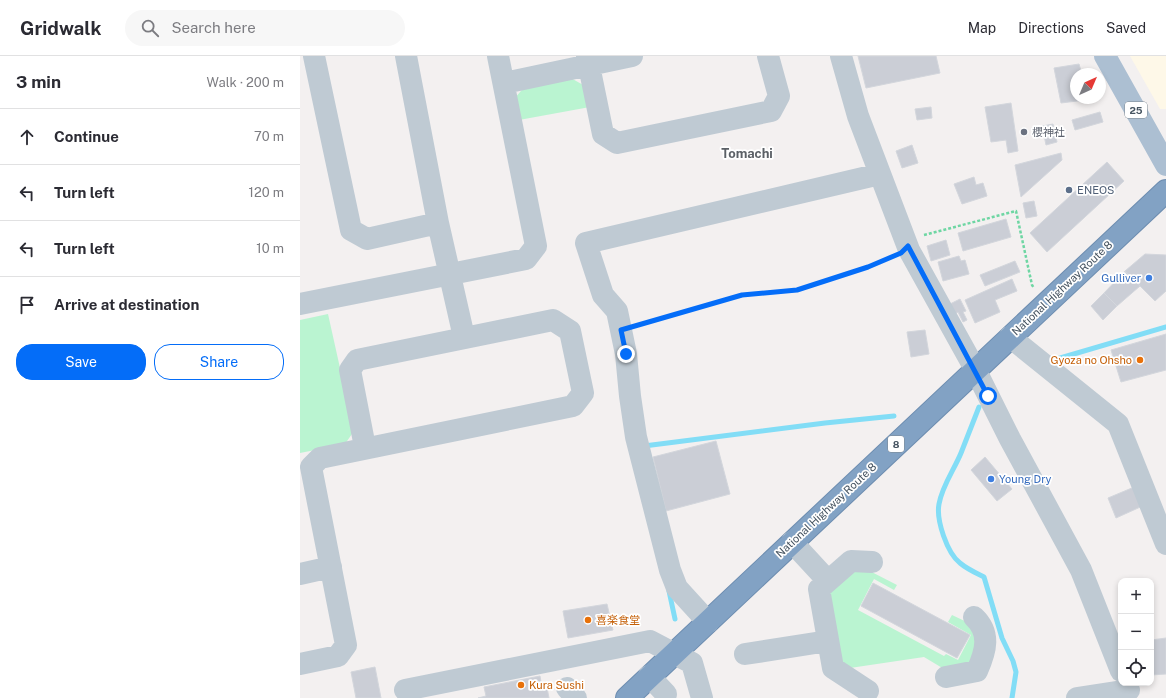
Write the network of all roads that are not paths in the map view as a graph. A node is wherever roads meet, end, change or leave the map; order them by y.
1 (314, 56) edge
2 (406, 56) edge
3 (498, 56) edge
4 (632, 56) edge
5 (768, 56) edge
6 (841, 56) edge
7 (1105, 56) edge
8 (588, 60) edge
9 (504, 82) junction
10 (1166, 165) edge
11 (880, 174) junction
12 (1166, 191) edge
13 (438, 223) junction
14 (450, 274) junction
15 (300, 304) edge
16 (464, 337) junction
17 (1010, 337) junction
18 (975, 369) junction
19 (365, 447) junction
20 (792, 542) junction
21 (1166, 544) edge
22 (872, 562) dead end
23 (331, 567) junction
24 (300, 574) edge
25 (828, 581) junction
26 (974, 617) dead end
27 (708, 622) junction
28 (828, 641) junction
29 (674, 653) junction
30 (745, 654) dead end
31 (1118, 662) edge
32 (300, 664) edge
33 (649, 676) junction
34 (946, 677) dead end
35 (1123, 686) edge
36 (406, 690) dead end
37 (868, 692) dead end
38 (666, 694) dead end
39 (627, 698) edge
40 (702, 698) edge
41 (1077, 698) edge

1 - 13 street
2 - 13 street
3 - 9 street
4 - 8 street
5 - 8 street
6 - 11 street
7 - 10 main road, 25
8 - 9 street
9 - 14 street
11 - 18 street
11 - 27 street
12 - 17 highway, National Highway Route 8 / 8
13 - 14 street
14 - 15 street
14 - 16 street
16 - 19 street
16 - 19 street
17 - 18 highway, National Highway Route 8 / 8
17 - 21 street
18 - 20 highway, National Highway Route 8 / 8
18 - 31 street
19 - 23 street
20 - 25 street
20 - 27 highway, National Highway Route 8 / 8
22 - 25 street
23 - 24 street
23 - 32 street
25 - 28 street
26 - 34 street
27 - 29 highway, National Highway Route 8 / 8
28 - 30 street
28 - 37 street
29 - 33 highway, National Highway Route 8 / 8
29 - 36 street
29 - 40 street
33 - 38 street
33 - 39 highway, National Highway Route 8 / 8
35 - 41 street

